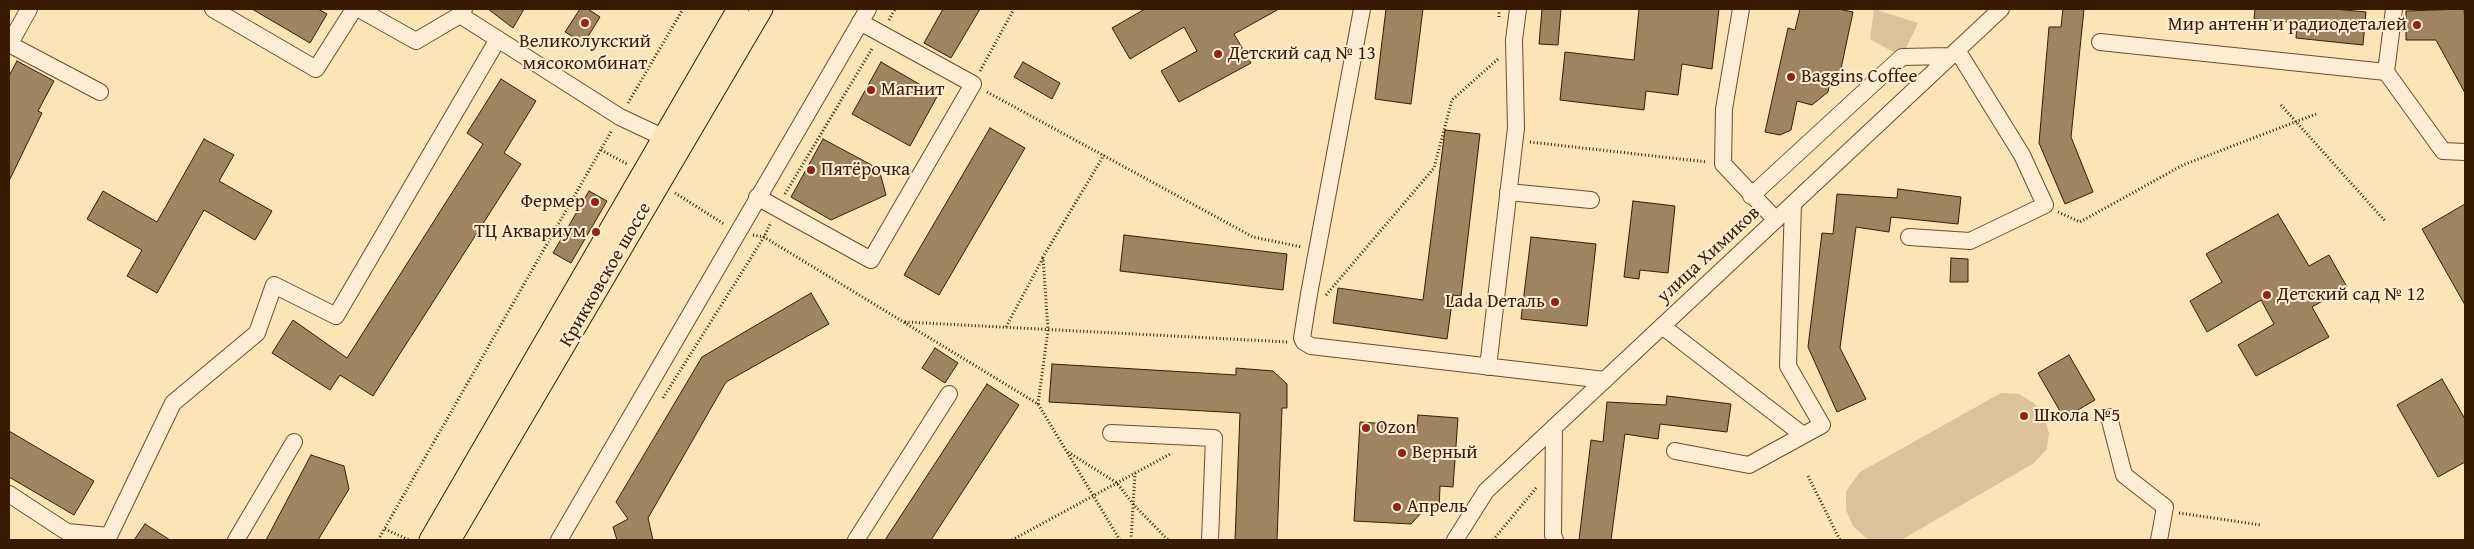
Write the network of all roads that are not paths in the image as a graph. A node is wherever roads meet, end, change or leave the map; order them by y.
1 (30, 9) edge
2 (213, 9) edge
3 (354, 9) edge
4 (359, 9) edge
5 (738, 9) edge
6 (762, 9) edge
7 (1362, 9) edge
8 (1518, 9) edge
9 (1741, 9) edge
10 (2001, 9) edge
11 (2394, 9) edge
12 (462, 12) edge
13 (864, 15) edge
14 (498, 39) junction
15 (2100, 42) dead end
16 (9, 44) edge
17 (1953, 53) junction
18 (2386, 72) junction
19 (100, 92) dead end
20 (672, 142) junction
21 (2465, 152) edge
22 (652, 178) junction
23 (1508, 192) junction
24 (1751, 196) junction
25 (757, 197) junction
26 (1591, 200) dead end
27 (1793, 204) junction
28 (1776, 220) junction
29 (1909, 237) dead end
30 (1662, 326) junction
31 (1488, 367) junction
32 (1605, 380) junction
33 (949, 394) dead end
34 (2109, 417) dead end
35 (1554, 427) junction
36 (1111, 433) dead end
37 (1803, 435) junction
38 (294, 442) dead end
39 (1675, 451) dead end
40 (9, 494) edge
41 (236, 540) edge
42 (430, 540) edge
43 (450, 540) edge
44 (559, 540) edge
45 (856, 540) edge
46 (1210, 540) edge
47 (1455, 540) edge
48 (1555, 540) edge
49 (2159, 540) edge

1 - 16 street
2 - 3 street
4 - 12 street
5 - 20 main road
6 - 20 main road, Крикковское шоссе
7 - 31 street
8 - 23 street
9 - 24 street
10 - 17 street, улица Химиков
11 - 18 street
12 - 14 street
13 - 25 street
13 - 25 street
14 - 20 street
14 - 40 street
15 - 18 street
16 - 19 street
17 - 24 street
17 - 27 street, улица Химиков
17 - 29 street
18 - 21 street
20 - 22 main road, Крикковское шоссе
22 - 42 main road
22 - 43 main road, Крикковское шоссе
23 - 26 street
23 - 31 street
24 - 28 street
25 - 44 street
27 - 28 street, улица Химиков
27 - 37 street
28 - 30 street, улица Химиков
30 - 32 street, улица Химиков
30 - 37 street
31 - 32 street
32 - 35 street, улица Химиков
33 - 45 street
34 - 49 street
35 - 47 street, улица Химиков
35 - 48 street
36 - 46 street
37 - 39 street
38 - 41 street

